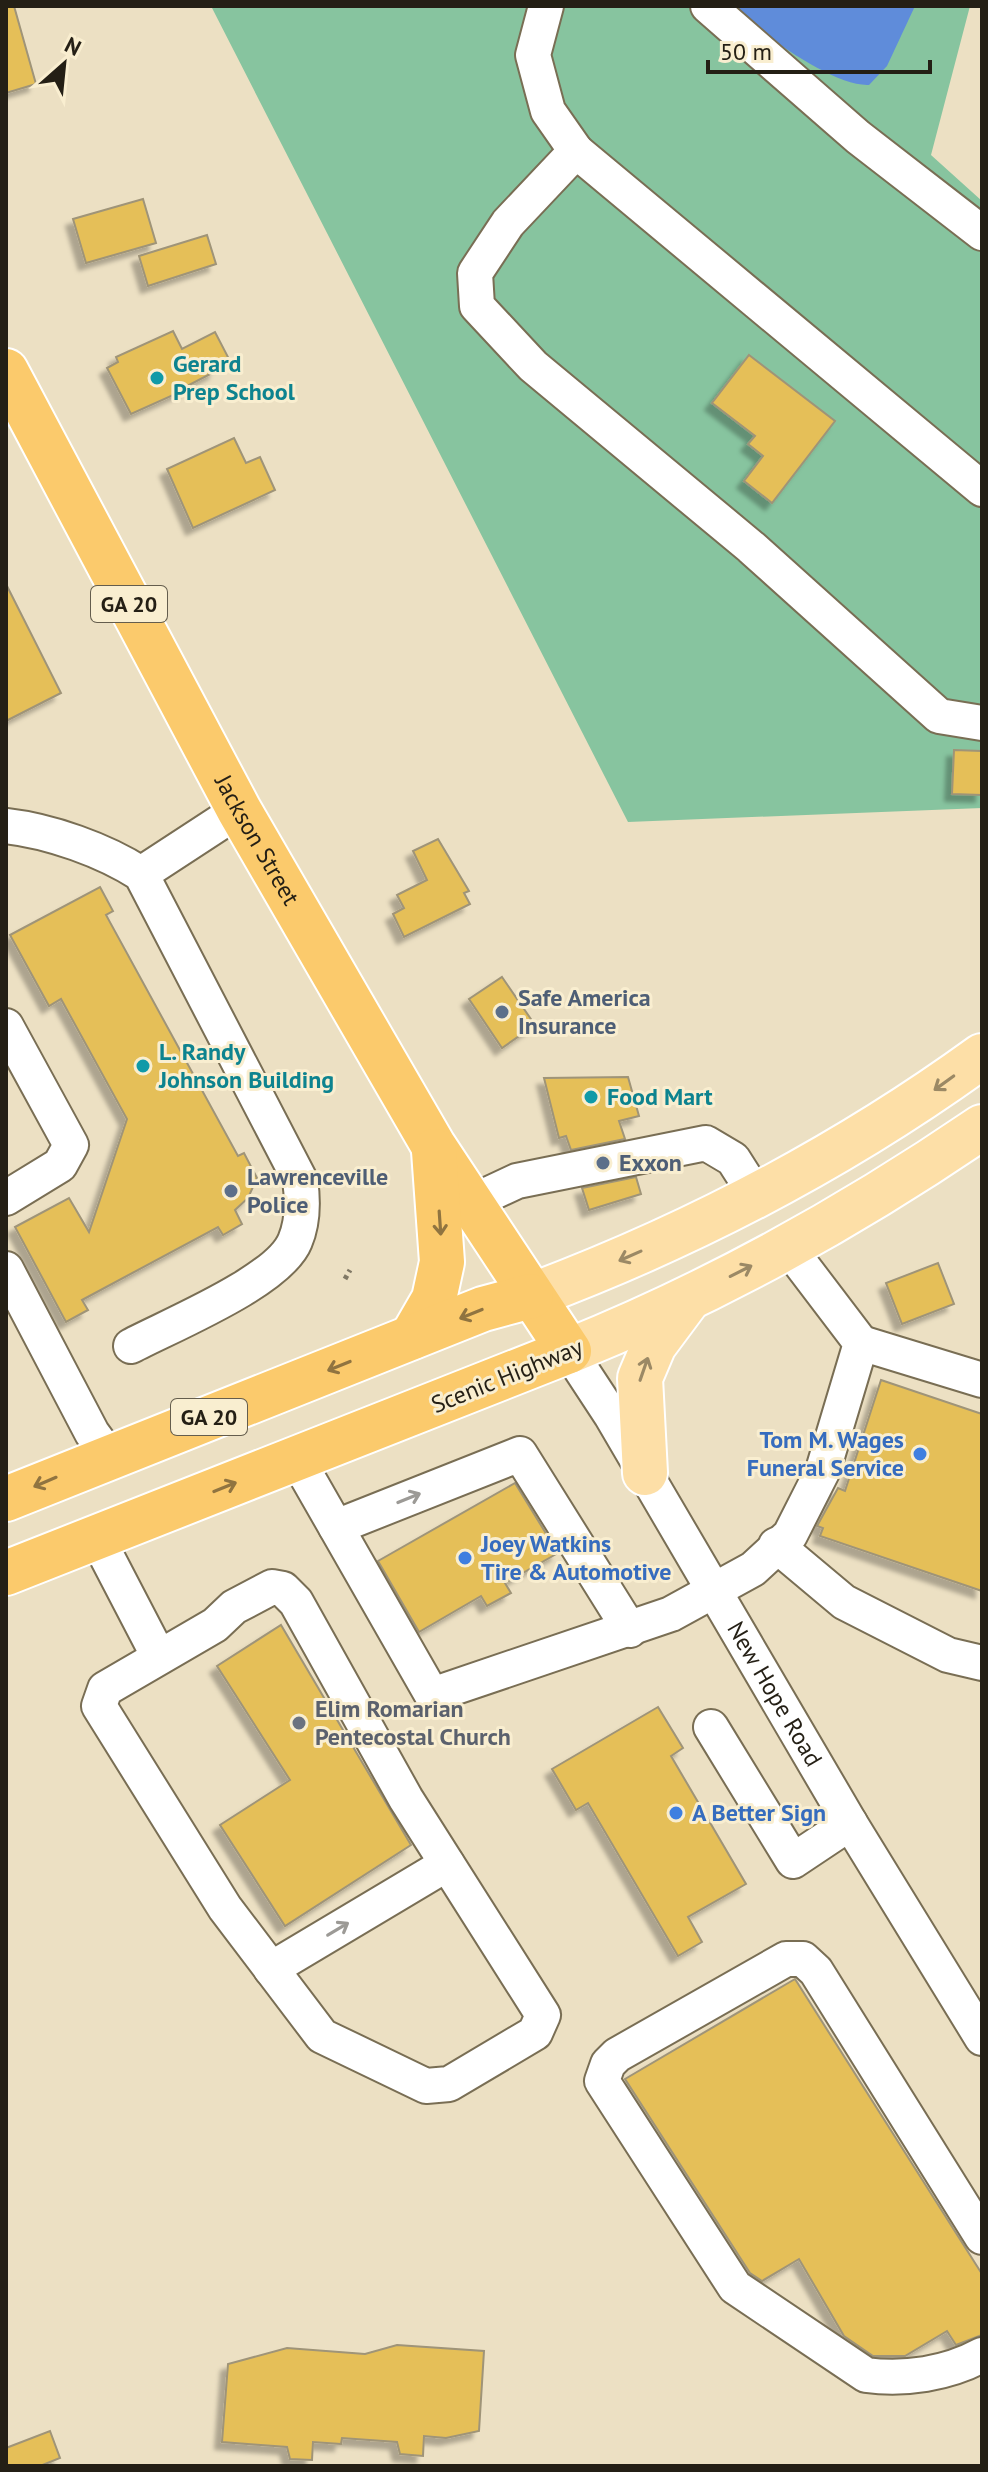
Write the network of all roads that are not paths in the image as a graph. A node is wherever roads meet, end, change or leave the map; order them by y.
1 (546, 6) edge
2 (708, 6) edge
3 (576, 151) junction
4 (982, 233) edge
5 (11, 396) edge
6 (982, 489) edge
7 (982, 723) edge
8 (239, 810) junction
9 (6, 826) edge
10 (141, 874) junction
11 (6, 1026) edge
12 (982, 1056) edge
13 (982, 1127) edge
14 (433, 1145) junction
15 (756, 1195) junction
16 (6, 1198) edge
17 (470, 1203) junction
18 (788, 1247) junction
19 (6, 1269) edge
20 (531, 1296) junction
21 (690, 1296) junction
22 (412, 1337) junction
23 (861, 1343) junction
24 (131, 1346) dead end
25 (569, 1351) junction
26 (982, 1380) edge
27 (108, 1455) junction
28 (297, 1459) junction
29 (645, 1473) junction
30 (6, 1499) edge
31 (336, 1527) junction
32 (100, 1535) junction
33 (776, 1545) junction
34 (6, 1573) edge
35 (715, 1590) junction
36 (630, 1630) junction
37 (159, 1657) junction
38 (982, 1663) edge
39 (711, 1727) dead end
40 (850, 1823) junction
41 (447, 1864) junction
42 (271, 1969) junction
43 (982, 2038) edge
44 (982, 2237) edge
45 (982, 2355) edge

1 - 3 street
2 - 4 street
3 - 6 street
3 - 7 street
5 - 8 highway, Jackson Street / GA 20
8 - 10 street
8 - 14 highway, Jackson Street / GA 20
9 - 10 street
10 - 24 street
11 - 16 street
12 -> 15 main road
13 - 18 main road, Scenic Highway
14 - 17 highway, Jackson Street
14 -> 22 highway
15 - 17 street
15 -> 20 main road
17 - 20 highway, Jackson Street
21 -> 18 main road, Scenic Highway
18 - 23 street
19 - 27 street
20 -> 22 highway
20 - 25 highway, Jackson Street
21 - 25 main road, Scenic Highway
29 -> 21 main road
22 -> 27 highway, GA 20
23 - 26 street
23 - 33 street
25 - 28 highway, Scenic Highway
25 - 29 street, New Hope Road
27 -> 30 highway, GA 20
28 - 31 street
32 -> 28 highway, Scenic Highway
29 - 35 street, New Hope Road
31 - 36 street
31 -> 36 street
32 - 34 highway, Scenic Highway
32 - 37 street
33 - 35 street
33 - 38 street
35 - 36 street
35 - 40 street, New Hope Road
37 - 41 street
37 - 42 street
39 - 40 street
40 - 43 street, New Hope Road
42 -> 41 street
41 - 42 street
44 - 45 street

